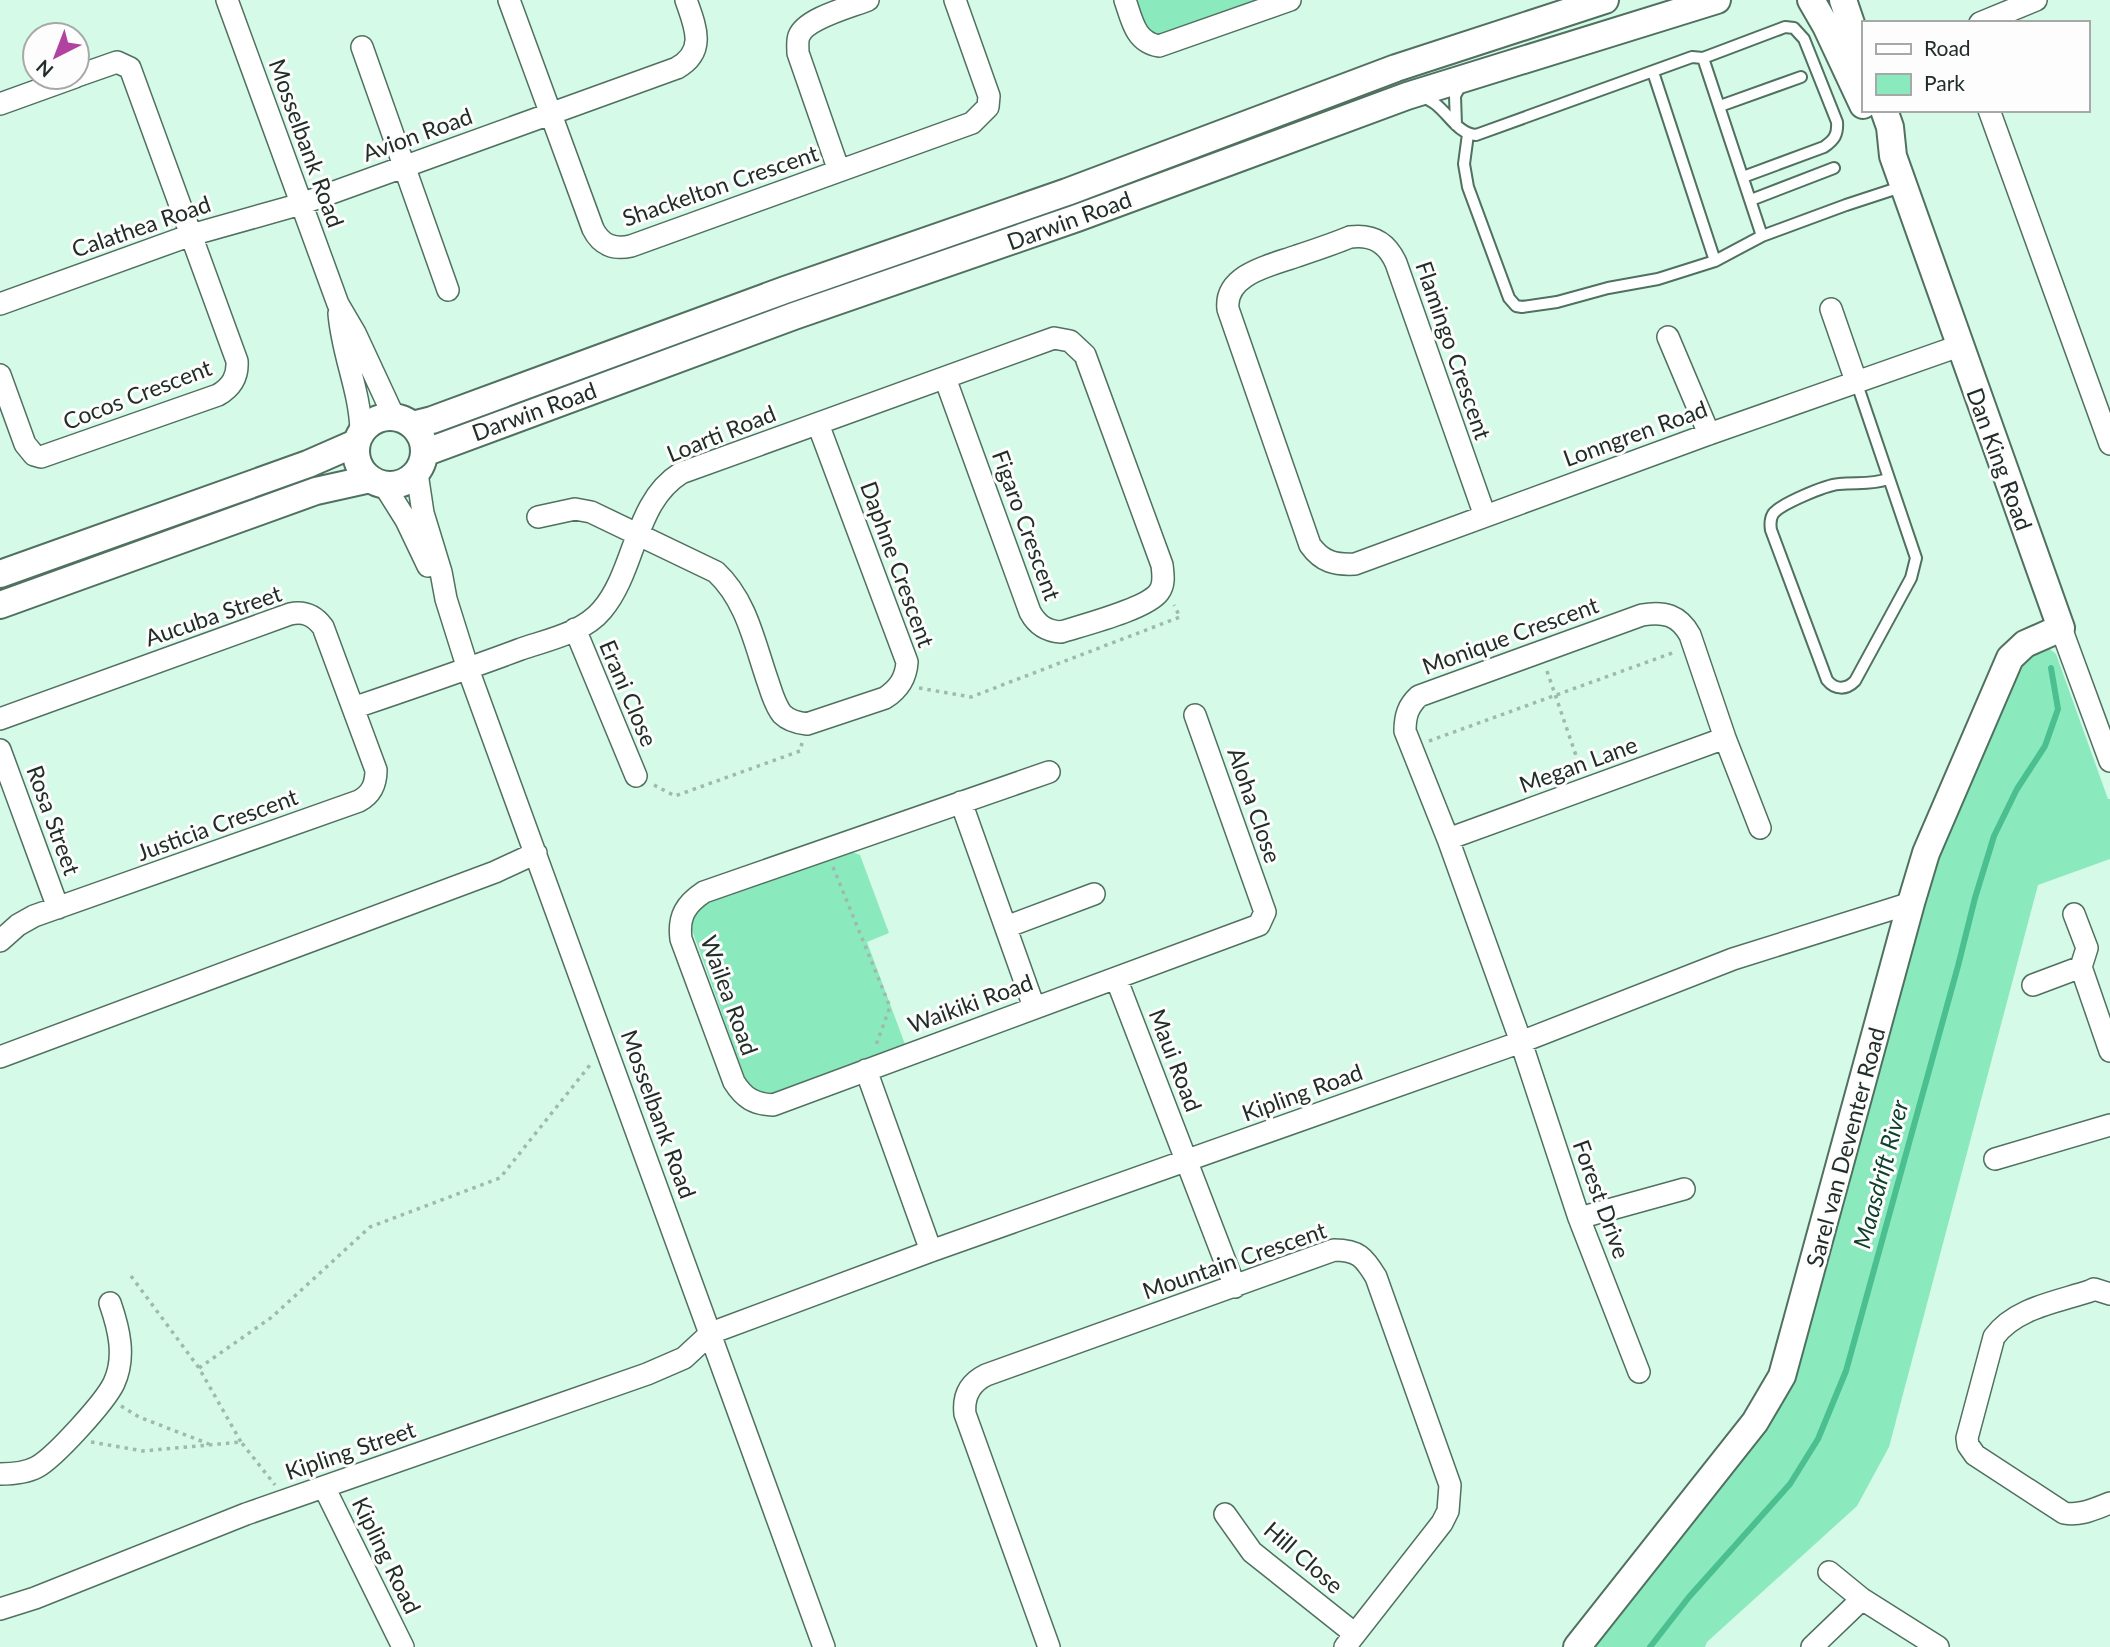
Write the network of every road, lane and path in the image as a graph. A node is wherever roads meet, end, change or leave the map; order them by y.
1 (227, 0) edge
2 (509, 0) edge
3 (686, 0) edge
4 (868, 0) edge
5 (956, 0) edge
6 (1125, 0) edge
7 (1290, 0) edge
8 (1605, 0) edge
9 (1717, 0) edge
10 (1811, 0) edge
11 (1843, 0) edge
12 (2036, 0) edge
13 (1985, 21) edge
14 (362, 47) dead end
15 (1862, 56) edge
16 (1703, 58) junction
17 (91, 72) edge
18 (1653, 72) junction
19 (1467, 77) junction
20 (1801, 77) dead end
21 (37, 91) edge
22 (1407, 96) junction
23 (1862, 103) edge
24 (0, 104) edge
25 (1720, 106) junction
26 (1867, 112) edge
27 (1885, 112) edge
28 (1990, 112) edge
29 (551, 114) junction
30 (1456, 125) junction
31 (1468, 134) junction
32 (1894, 156) junction
33 (406, 166) junction
34 (1834, 168) dead end
35 (839, 171) junction
36 (1743, 177) junction
37 (1904, 186) junction
38 (1751, 200) junction
39 (301, 204) junction
40 (191, 235) junction
41 (1762, 236) junction
42 (1715, 261) junction
43 (448, 290) dead end
44 (0, 303) edge
45 (338, 304) junction
46 (1831, 309) dead end
47 (1668, 337) dead end
48 (1959, 346) junction
49 (0, 375) edge
50 (945, 379) junction
51 (1856, 381) junction
52 (403, 421) junction
53 (818, 424) junction
54 (1709, 434) junction
55 (359, 437) junction
56 (2110, 444) edge
57 (421, 463) junction
58 (1888, 479) junction
59 (377, 482) junction
60 (1485, 516) junction
61 (538, 517) dead end
62 (638, 535) junction
63 (1329, 562) joint
64 (0, 574) edge
65 (1164, 583) junction
66 (446, 599) junction
67 (0, 605) edge
68 (2061, 628) junction
69 (575, 629) junction
70 (1693, 646) junction
71 (1541, 652) junction
72 (468, 669) junction
73 (900, 684) junction
74 (1556, 696) junction
75 (353, 708) junction
76 (1195, 715) dead end
77 (0, 719) edge
78 (807, 724) junction
79 (1725, 738) junction
80 (1412, 747) junction
81 (0, 750) edge
82 (2110, 761) edge
83 (1049, 772) dead end
84 (636, 776) joint
85 (1588, 788) junction
86 (961, 802) junction
87 (1760, 828) dead end
88 (1448, 839) junction
89 (825, 849) junction
90 (536, 853) junction
91 (1094, 894) dead end
92 (1911, 903) junction
93 (58, 908) junction
94 (1265, 912) joint
95 (2074, 914) dead end
96 (1006, 927) junction
97 (0, 942) edge
98 (2081, 967) junction
99 (1116, 978) junction
100 (2033, 985) dead end
101 (1034, 1007) junction
102 (1521, 1042) junction
103 (608, 1051) junction
104 (2110, 1051) edge
105 (0, 1057) edge
106 (866, 1070) junction
107 (2110, 1125) edge
108 (1995, 1159) dead end
109 (1187, 1162) junction
110 (1684, 1189) dead end
111 (1579, 1218) junction
112 (931, 1251) junction
113 (131, 1276) dead end
114 (1235, 1287) junction
115 (2110, 1294) edge
116 (110, 1303) dead end
117 (711, 1333) junction
118 (199, 1368) junction
119 (1639, 1372) dead end
120 (114, 1384) junction
121 (68, 1438) junction
122 (241, 1442) junction
123 (211, 1445) junction
124 (0, 1474) edge
125 (324, 1487) junction
126 (278, 1489) dead end
127 (2110, 1503) edge
128 (1226, 1514) dead end
129 (1829, 1572) dead end
130 (1862, 1599) junction
131 (0, 1609) edge
132 (1350, 1641) edge
133 (402, 1647) edge
134 (824, 1647) edge
135 (1049, 1647) edge
136 (1577, 1647) edge
137 (1812, 1647) edge
138 (1938, 1647) edge

1 - 39 street, Mosselbank Road
2 - 29 street, Shackelton Crescent
3 - 29 street, Avion Road
4 - 35 street
5 - 35 street, Shackelton Crescent
6 - 7 street
8 - 52 street, Darwin Road
9 - 19 street, Darwin Road
10 - 23 street
11 - 15 street
12 - 13 street
14 - 33 street
16 - 18 lane
16 - 25 lane
16 - 36 lane
17 - 40 street
18 - 31 lane
18 - 42 lane
19 - 22 street, Darwin Road
19 - 30 lane
20 - 25 lane
21 - 24 street
22 - 30 lane
22 - 57 street, Darwin Road
25 - 36 lane
26 - 32 street, Dan King Road
27 - 32 street, Dan King Road
28 - 56 street
29 - 33 street, Avion Road
29 - 35 street, Shackelton Crescent
30 - 31 lane
31 - 42 lane
32 - 37 street, Dan King Road
33 - 39 street, Avion Road
33 - 43 street
34 - 38 lane
36 - 38 lane
37 - 41 lane
37 - 48 street, Dan King Road
38 - 41 lane
39 - 40 street, Calathea Road
39 - 45 street, Mosselbank Road
40 - 44 street, Calathea Road
40 - 49 street, Cocos Crescent
41 - 42 lane
45 - 52 street, Mosselbank Road
45 - 55 street, Mosselbank Road
46 - 51 street
47 - 54 street
48 - 51 street, Lonngren Road
48 - 68 street, Dan King Road
50 - 53 street, Loarti Road
50 - 65 street, Loarti Road
50 - 65 street, Figaro Crescent
51 - 54 street, Lonngren Road
51 - 58 lane
52 - 55 street
52 - 57 street
53 - 62 street, Loarti Road
53 - 73 street, Daphne Crescent
54 - 60 street, Lonngren Road
55 - 59 street
55 - 64 street
57 - 59 street
57 - 66 street, Mosselbank Road
58 - 58 lane
59 - 66 street, Mosselbank Road
59 - 67 street
60 - 63 street, Lonngren Road
60 - 63 street, Flamingo Crescent
61 - 62 street
62 - 69 street, Loarti Road
62 - 78 street
65 - 73 path
66 - 72 street, Mosselbank Road
68 - 82 street, Dan King Road
68 - 92 street, Sarel van Deventer Road
69 - 72 street, Loarti Road
69 - 84 street, Erani Close
70 - 71 street, Monique Crescent
70 - 74 path
70 - 79 street, Monique Crescent
71 - 74 path
71 - 80 street, Monique Crescent
72 - 75 street
72 - 90 street, Mosselbank Road
73 - 78 street
74 - 80 path
74 - 85 path
75 - 77 street, Aucuba Street
75 - 93 street, Justicia Crescent
76 - 94 street, Aloha Close
78 - 84 path
79 - 85 street, Megan Lane
79 - 87 street, Monique Crescent
80 - 88 street, Monique Crescent
81 - 93 street, Rosa Street
83 - 86 street, Wailea Road
85 - 88 street, Megan Lane
86 - 89 street, Wailea Road
86 - 96 street
88 - 102 street, Monique Crescent
89 - 106 path
89 - 106 street, Wailea Road
90 - 103 street, Mosselbank Road
90 - 105 street
91 - 96 street
92 - 102 street, Kipling Road
92 - 136 street, Sarel van Deventer Road
93 - 97 street, Justicia Crescent
94 - 99 street, Waikiki Road
95 - 98 street
96 - 101 street
98 - 100 street
98 - 104 street
99 - 101 street, Waikiki Road
99 - 109 street, Maui Road
101 - 106 street, Waikiki Road
102 - 109 street, Kipling Road
102 - 111 street, Forest Drive
103 - 117 street, Mosselbank Road
103 - 118 path
106 - 112 street
107 - 108 street
109 - 112 street, Kipling Road
109 - 114 street, Maui Road
110 - 111 street
111 - 119 street, Forest Drive
112 - 117 street, Kipling Road
113 - 118 path
114 - 132 street, Mountain Crescent
114 - 135 street, Mountain Crescent
115 - 127 street
116 - 120 street
117 - 125 street, Kipling Street
117 - 134 street, Mosselbank Road
118 - 122 path
120 - 121 street
120 - 123 path
121 - 123 path
121 - 124 street
122 - 123 path
122 - 126 path
125 - 131 street, Kipling Street
125 - 133 street, Kipling Road
128 - 132 street, Hill Close
129 - 130 street
130 - 137 street
130 - 138 street

